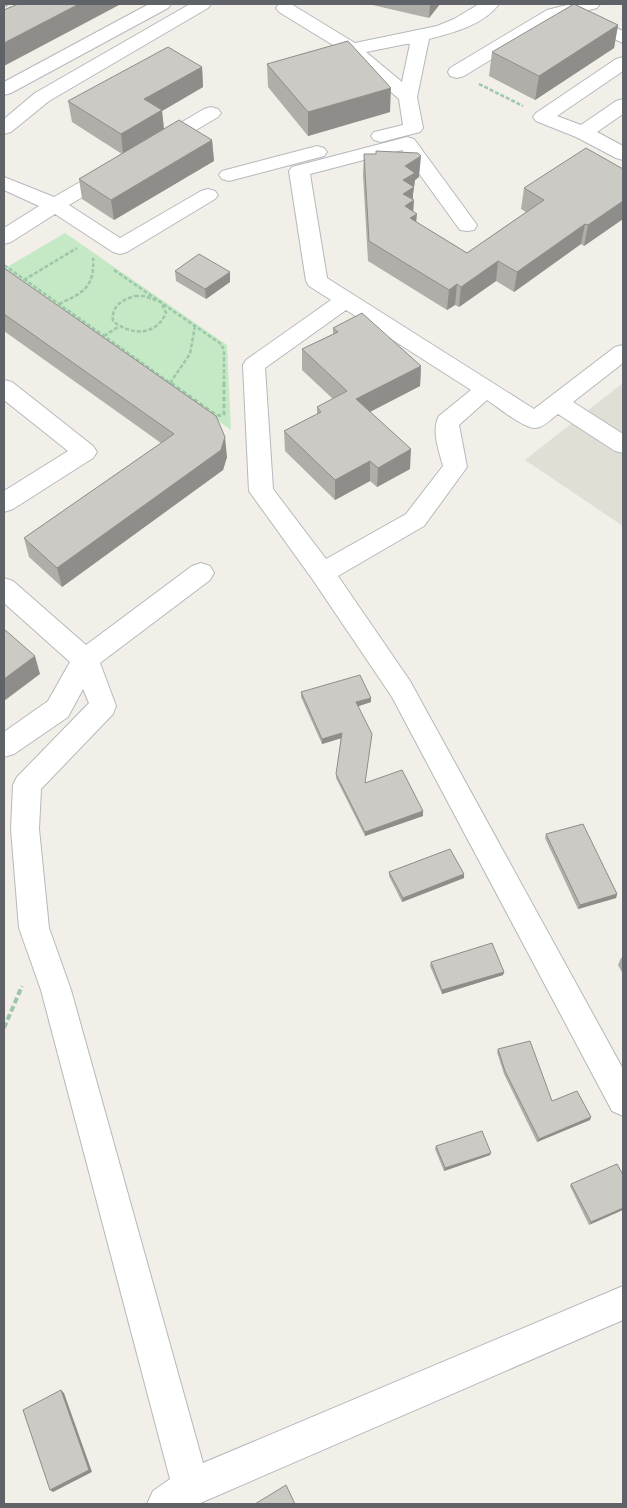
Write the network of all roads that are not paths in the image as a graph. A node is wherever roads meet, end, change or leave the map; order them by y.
1 (162, 4) edge
2 (202, 4) edge
3 (490, 4) edge
4 (591, 4) edge
5 (285, 5) edge
6 (568, 10) junction
7 (421, 34) junction
8 (623, 38) edge
9 (352, 49) junction
10 (623, 63) edge
11 (457, 72) road end
12 (4, 88) edge
13 (408, 97) junction
14 (623, 105) edge
15 (211, 113) dead end
16 (4, 128) edge
17 (583, 133) junction
18 (623, 154) edge
19 (229, 175) dead end
20 (4, 183) edge
21 (208, 195) dead end
22 (55, 206) junction
23 (467, 225) dead end
24 (4, 237) edge
25 (345, 300) junction
26 (623, 352) edge
27 (4, 388) edge
28 (486, 389) junction
29 (557, 403) junction
30 (623, 445) edge
31 (4, 504) edge
32 (201, 573) dead end
33 (322, 573) junction
34 (4, 588) edge
35 (86, 660) junction
36 (4, 746) edge
37 (623, 1100) edge
38 (623, 1303) edge
39 (178, 1495) edge

1 - 12 street
2 - 16 street
3 - 7 street
4 - 6 street
5 - 9 street
6 - 8 street
6 - 11 street
7 - 9 street
7 - 13 street
9 - 13 street
10 - 17 street
13 - 19 street
14 - 17 street
15 - 22 street
17 - 18 street
20 - 22 street
21 - 22 street
22 - 24 street
23 - 25 street
25 - 28 street
25 - 33 street
26 - 29 street
27 - 31 street
28 - 29 street
28 - 33 street
29 - 30 street
32 - 35 street
33 - 37 street
34 - 35 street
35 - 36 street
35 - 39 street
38 - 39 street

